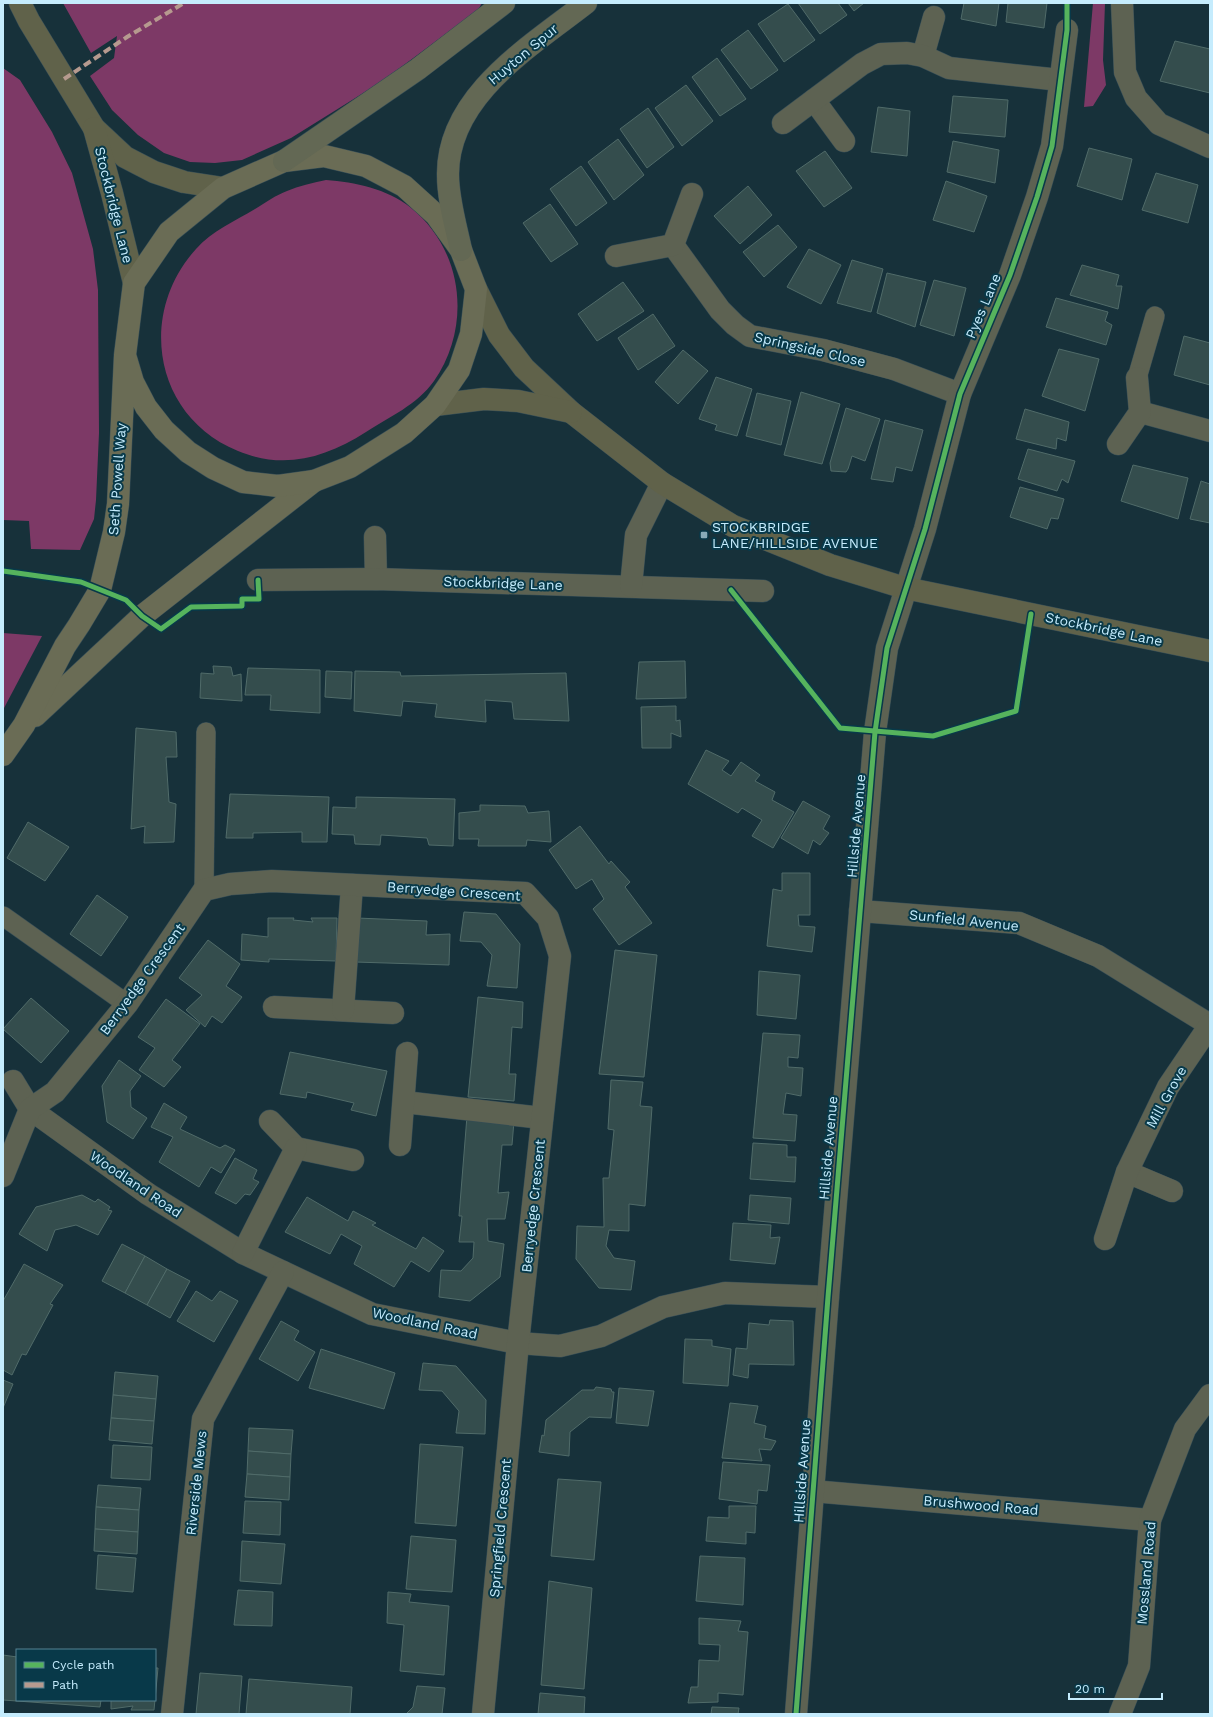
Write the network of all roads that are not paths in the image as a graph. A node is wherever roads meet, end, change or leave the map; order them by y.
1 (20, 3) edge
2 (504, 3) edge
3 (586, 3) edge
4 (1122, 3) edge
5 (936, 10) edge
6 (1067, 30) dead end
7 (923, 56) junction
8 (1060, 80) junction
9 (814, 100) junction
10 (783, 122) dead end
11 (94, 128) junction
12 (844, 141) dead end
13 (1210, 147) edge
14 (284, 161) junction
15 (222, 188) junction
16 (692, 194) dead end
17 (673, 245) junction
18 (461, 250) junction
19 (616, 256) dead end
20 (134, 283) junction
21 (476, 289) junction
22 (1156, 316) dead end
23 (125, 355) junction
24 (1137, 378) joint
25 (960, 394) junction
26 (435, 405) junction
27 (571, 412) junction
28 (1140, 412) junction
29 (1210, 431) edge
30 (1118, 444) dead end
31 (314, 482) junction
32 (662, 483) junction
33 (375, 537) dead end
34 (376, 579) junction
35 (258, 580) dead end
36 (630, 586) junction
37 (906, 588) junction
38 (763, 591) dead end
39 (1210, 651) edge
40 (24, 725) junction
41 (206, 732) dead end
42 (3, 756) edge
43 (352, 885) junction
44 (204, 890) junction
45 (860, 911) junction
46 (3, 916) edge
47 (127, 1004) junction
48 (274, 1007) dead end
49 (343, 1010) junction
50 (393, 1012) dead end
51 (1210, 1025) edge
52 (407, 1053) dead end
53 (8, 1078) edge
54 (404, 1102) junction
55 (30, 1109) junction
56 (542, 1118) junction
57 (270, 1121) dead end
58 (400, 1145) dead end
59 (296, 1148) junction
60 (353, 1160) dead end
61 (1127, 1172) junction
62 (3, 1176) edge
63 (1172, 1190) dead end
64 (1105, 1239) dead end
65 (243, 1253) junction
66 (283, 1272) junction
67 (828, 1297) junction
68 (518, 1343) junction
69 (1210, 1395) edge
70 (812, 1491) junction
71 (1150, 1520) junction
72 (172, 1714) edge
73 (483, 1714) edge
74 (796, 1714) edge
75 (1120, 1714) edge

1 - 11 main road, Stockbridge Lane
2 - 14 highway
3 - 18 highway, Huyton Spur
4 - 13 street
5 - 7 street
6 - 8 street, Pyes Lane
7 - 8 street
7 - 9 street
8 - 25 street, Pyes Lane
9 - 10 street
9 - 12 street
11 - 15 main road, Stockbridge Lane
11 - 20 main road, Stockbridge Lane
14 - 15 main road
14 - 18 main road
15 - 20 main road
16 - 17 street
17 - 19 street
17 - 25 street, Springside Close
18 - 21 main road
20 - 23 main road, Seth Powell Way
21 - 26 main road
21 - 27 main road, Stockbridge Lane
22 - 24 lane
23 - 31 main road
23 - 40 main road, Seth Powell Way
24 - 28 street
25 - 37 street, Pyes Lane
26 - 27 main road, Stockbridge Lane
26 - 31 main road
27 - 32 main road, Stockbridge Lane
28 - 29 street
28 - 30 street
31 - 40 main road, Seth Powell Way
32 - 36 street
32 - 37 main road, Stockbridge Lane
33 - 34 street
34 - 35 street, Stockbridge Lane
34 - 36 street, Stockbridge Lane
36 - 38 street, Stockbridge Lane
37 - 39 main road, Stockbridge Lane
37 - 45 street, Hillside Avenue
40 - 42 main road, Seth Powell Way
41 - 44 lane
43 - 44 street, Berryedge Crescent
43 - 49 street
43 - 56 street, Berryedge Crescent
44 - 47 street, Berryedge Crescent
45 - 51 street, Sunfield Avenue
45 - 67 street, Hillside Avenue
46 - 47 lane
47 - 55 street, Berryedge Crescent
48 - 49 street
49 - 50 street
51 - 61 street, Mill Grove
52 - 54 street
53 - 55 street, Woodland Road
54 - 56 street
54 - 58 street
55 - 62 street
55 - 65 street, Woodland Road
56 - 68 street, Berryedge Crescent
57 - 59 street
59 - 60 street
59 - 65 street
61 - 63 street
61 - 64 street, Mill Grove
65 - 66 street, Woodland Road
66 - 68 street, Woodland Road
66 - 72 street, Riverside Mews
67 - 68 street, Woodland Road
67 - 70 street, Hillside Avenue
68 - 73 street, Springfield Crescent
69 - 71 street, Mossland Road
70 - 71 street, Brushwood Road
70 - 74 street, Hillside Avenue
71 - 75 street, Mossland Road

